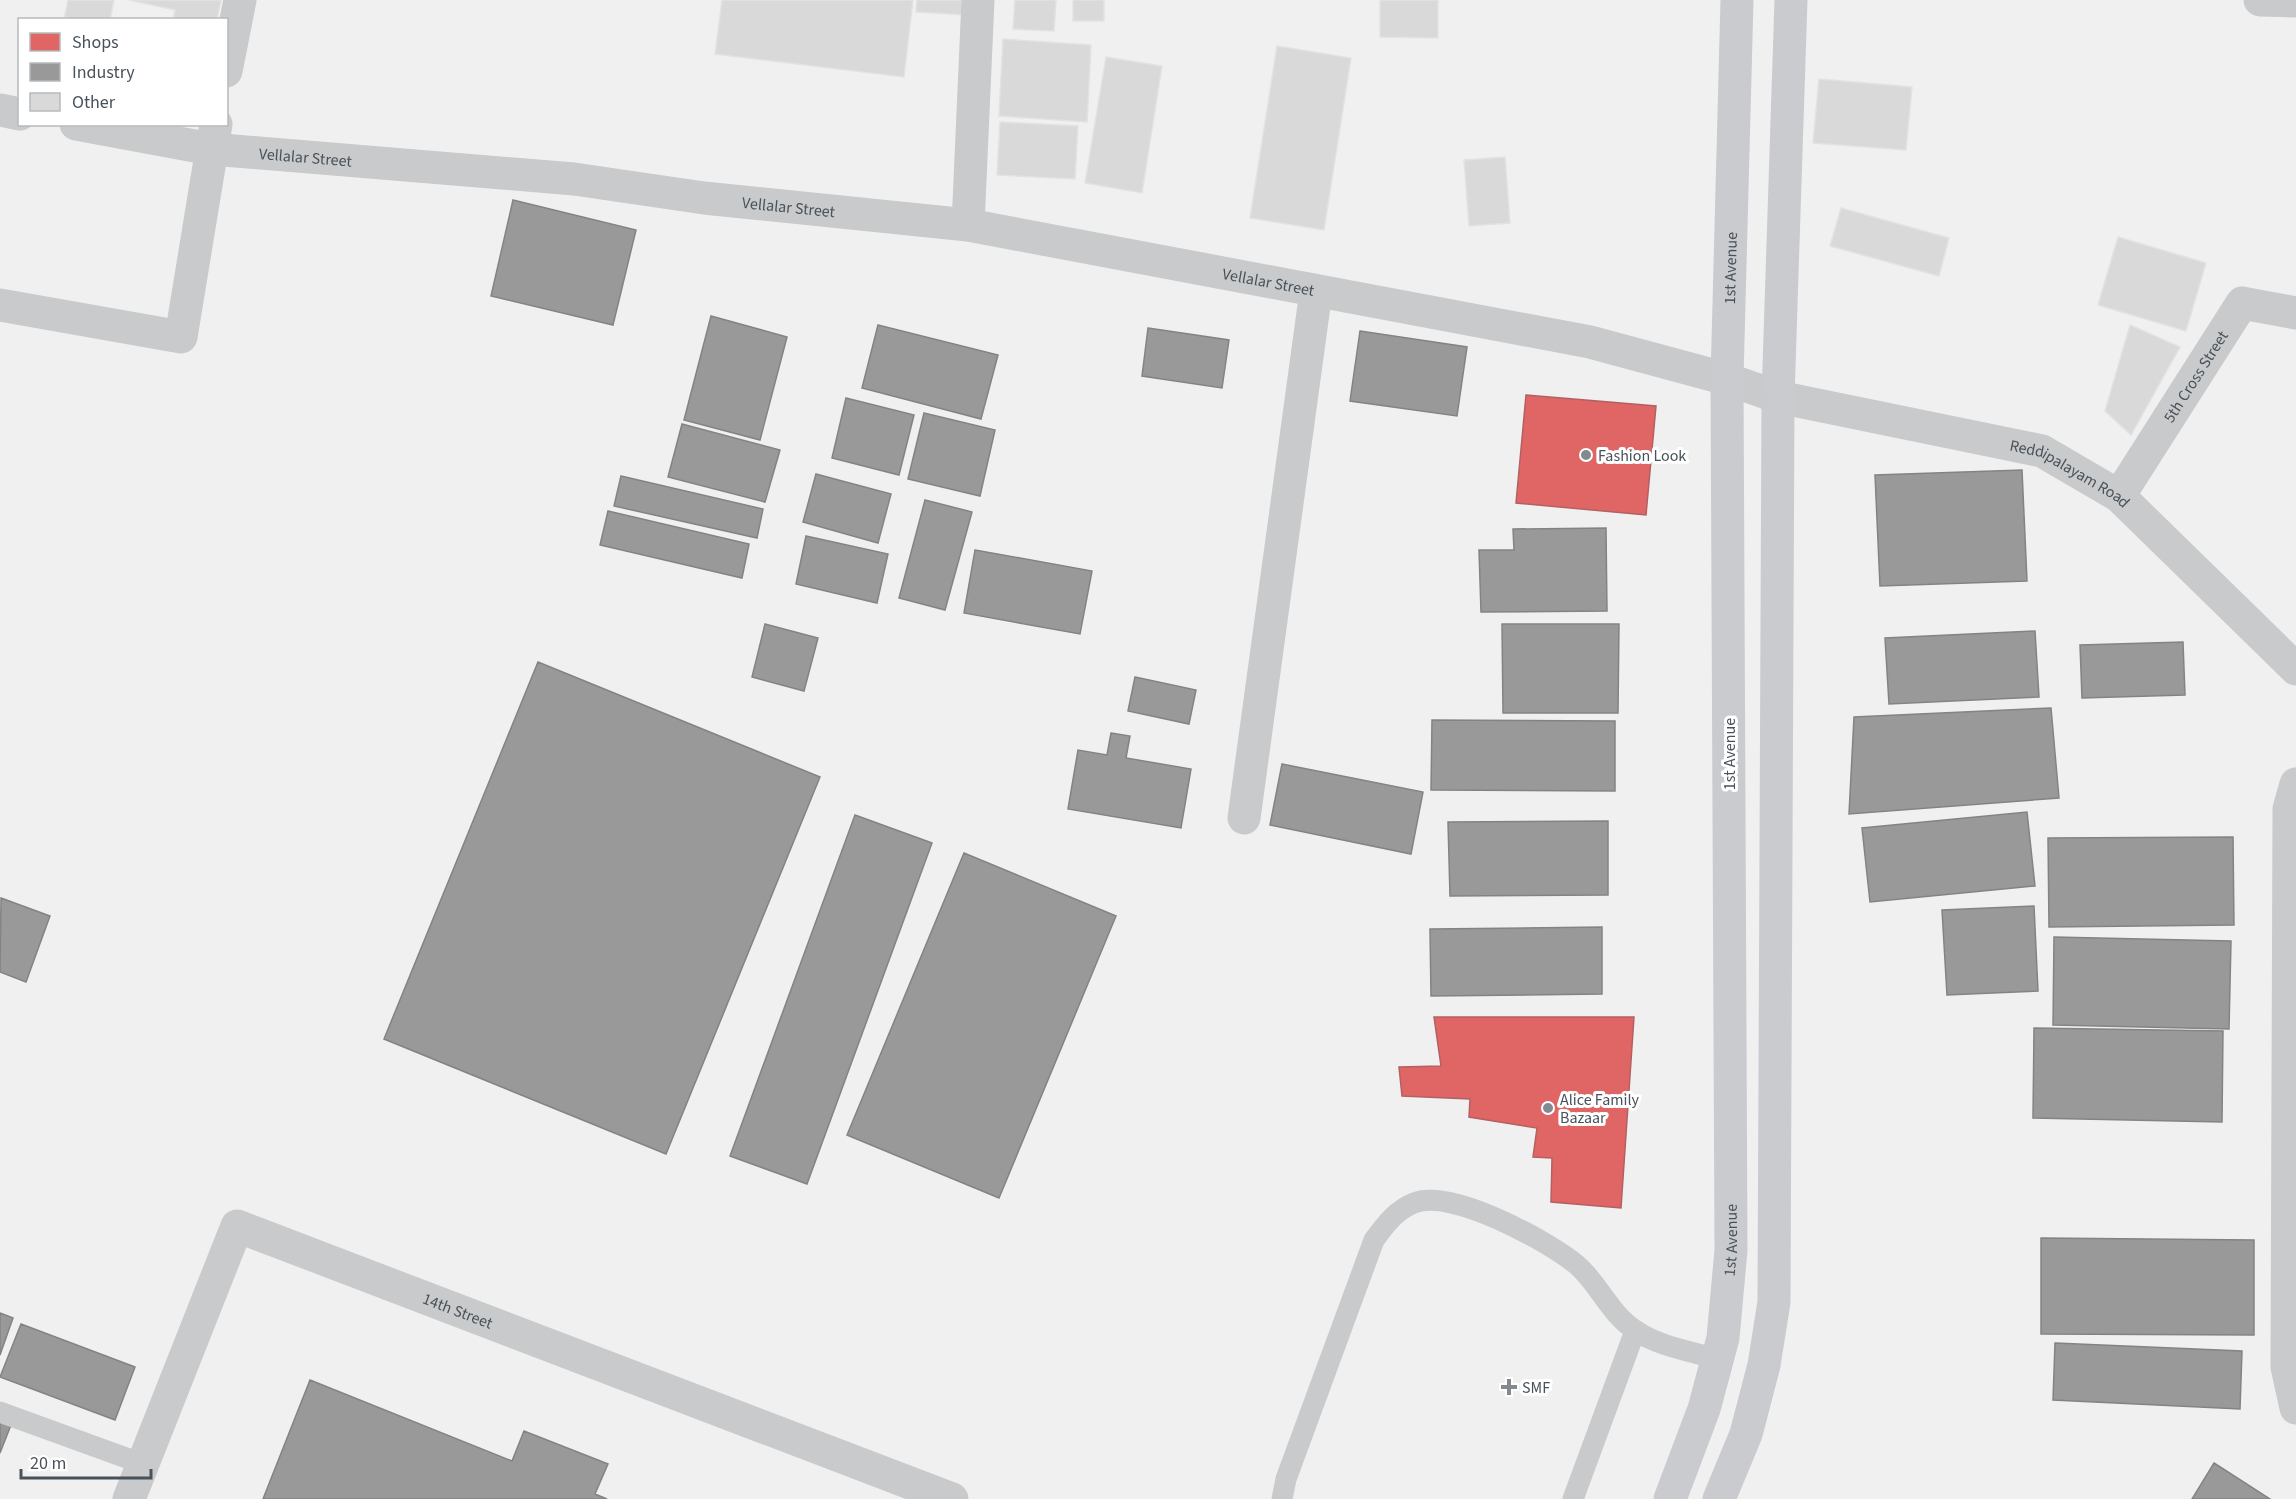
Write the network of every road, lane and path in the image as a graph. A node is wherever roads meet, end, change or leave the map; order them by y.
1 (240, 0) edge
2 (978, 0) edge
3 (1737, 0) edge
4 (1791, 0) edge
5 (2260, 0) edge
6 (2296, 1) edge
7 (228, 60) edge
8 (0, 111) edge
9 (18, 114) edge
10 (97, 126) edge
11 (214, 137) edge
12 (968, 225) junction
13 (1316, 291) junction
14 (0, 304) edge
15 (2296, 313) edge
16 (1727, 379) junction
17 (1778, 397) junction
18 (2120, 496) junction
19 (2296, 669) edge
20 (2296, 784) edge
21 (1244, 818) dead end
22 (1635, 1331) junction
23 (1717, 1359) junction
24 (2296, 1408) edge
25 (0, 1412) edge
26 (143, 1464) junction
27 (129, 1499) edge
28 (952, 1499) edge
29 (1282, 1499) edge
30 (1573, 1499) edge
31 (1670, 1499) edge
32 (1719, 1499) edge

1 - 7 street
2 - 12 street
3 - 16 main road, 1st Avenue
4 - 17 main road
5 - 6 street
8 - 9 street
10 - 11 street, Vellalar Street
11 - 12 street, Vellalar Street
11 - 14 street
12 - 13 street, Vellalar Street
13 - 16 street, Vellalar Street
13 - 21 street
15 - 18 street, 5th Cross Street
16 - 17 street, Vellalar Street
16 - 23 main road, 1st Avenue
17 - 18 street, Reddipalayam Road
17 - 32 main road
18 - 19 street, Reddipalayam Road
20 - 24 street
22 - 23 lane
22 - 29 lane
22 - 30 lane
23 - 31 main road, 1st Avenue
25 - 26 lane
26 - 27 street, 14th Street
26 - 28 street, 14th Street

